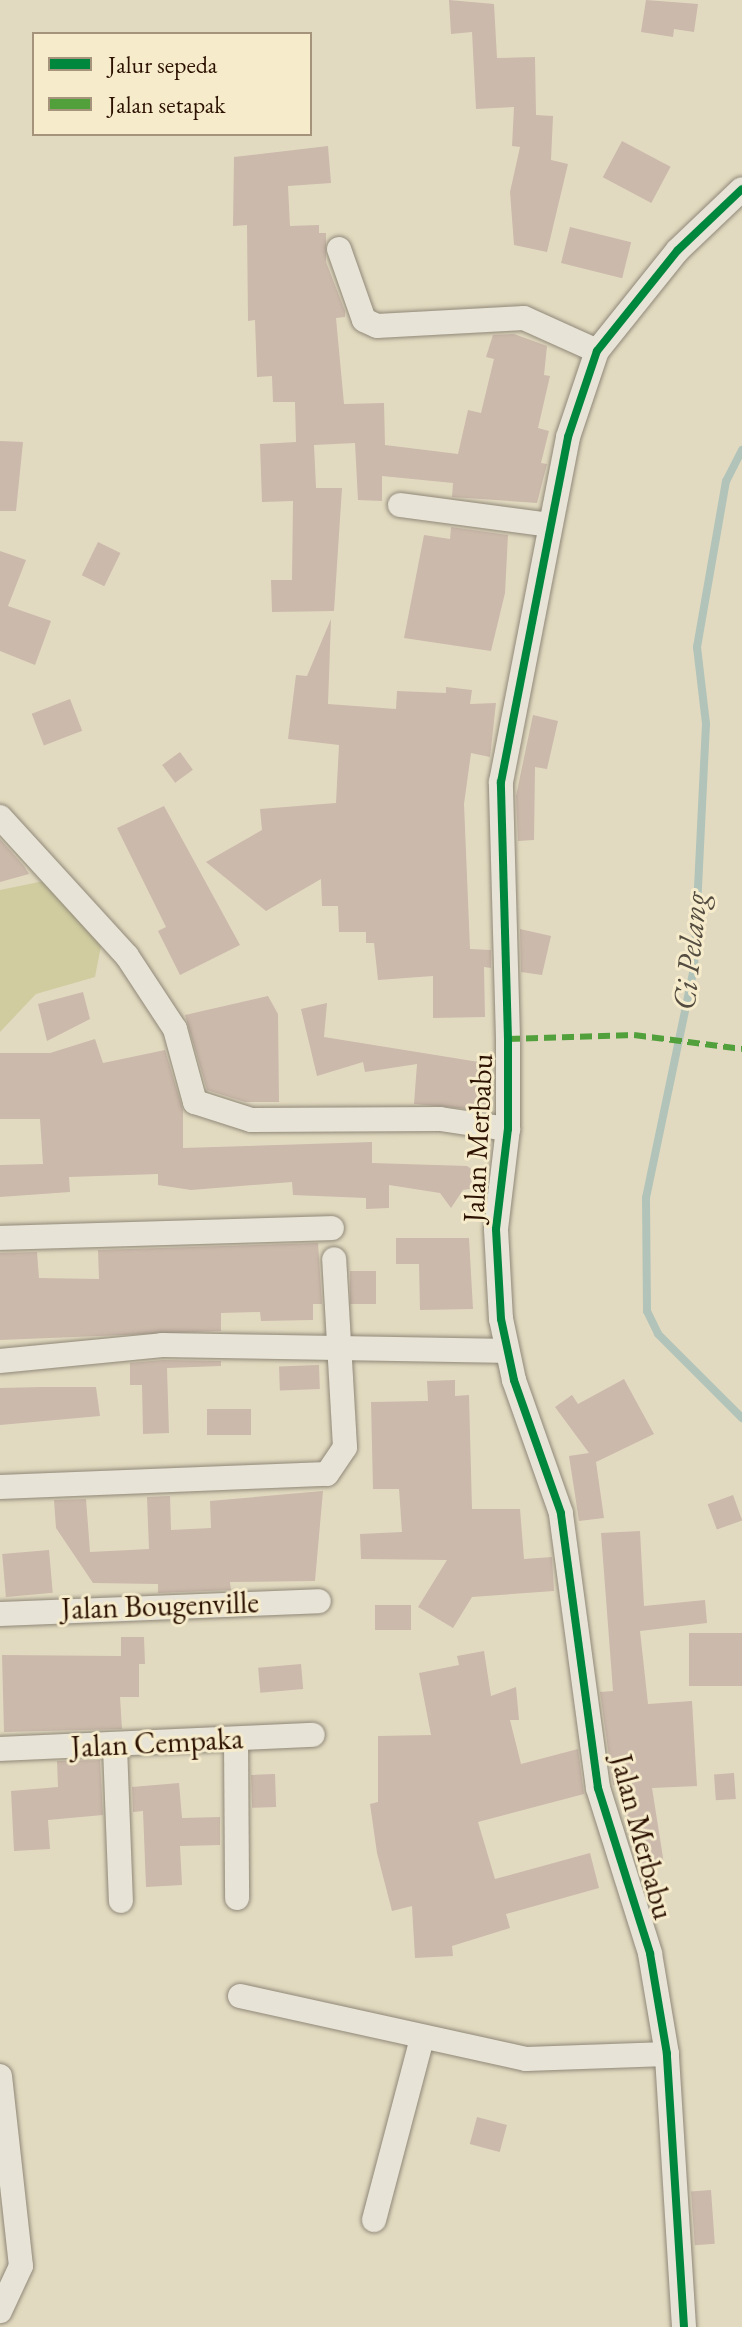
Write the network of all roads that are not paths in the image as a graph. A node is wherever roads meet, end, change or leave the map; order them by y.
1 (742, 189) edge
2 (339, 249) dead end
3 (597, 351) junction
4 (400, 505) dead end
5 (549, 525) junction
6 (0, 817) edge
7 (508, 1129) junction
8 (332, 1228) dead end
9 (0, 1238) edge
10 (334, 1259) dead end
11 (339, 1344) junction
12 (505, 1351) junction
13 (0, 1361) edge
14 (0, 1487) edge
15 (319, 1601) dead end
16 (0, 1614) edge
17 (313, 1735) dead end
18 (236, 1739) junction
19 (115, 1747) junction
20 (0, 1749) edge
21 (237, 1898) dead end
22 (121, 1901) dead end
23 (240, 1996) dead end
24 (422, 2038) junction
25 (667, 2054) junction
26 (0, 2076) edge
27 (1, 2108) edge
28 (374, 2220) dead end
29 (0, 2311) edge
30 (684, 2327) edge

1 - 3 street, Jalan Merbabu
2 - 3 street
3 - 5 street, Jalan Merbabu
4 - 5 street
5 - 7 street, Jalan Merbabu
6 - 7 street
7 - 12 street, Jalan Merbabu
8 - 9 street
10 - 11 street
11 - 12 street
11 - 13 street
11 - 14 street
12 - 25 street, Jalan Merbabu
15 - 16 street, Jalan Bougenville
17 - 18 street, Jalan Cempaka
18 - 19 street, Jalan Cempaka
18 - 21 street
19 - 20 street, Jalan Cempaka
19 - 22 street
23 - 24 street
24 - 25 street
24 - 28 street
25 - 30 street, Jalan Merbabu
26 - 27 street
27 - 29 street

